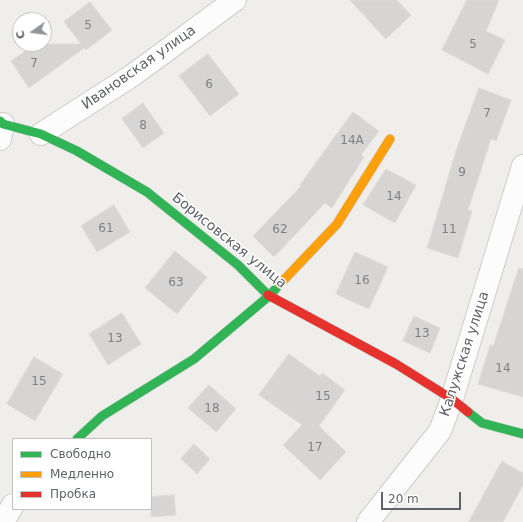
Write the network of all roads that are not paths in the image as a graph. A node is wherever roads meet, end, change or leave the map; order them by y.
1 (235, 0) edge
2 (1, 128) edge
3 (41, 134) junction
4 (390, 139) dead end
5 (523, 166) edge
6 (269, 296) junction
7 (452, 399) junction
8 (523, 434) edge
9 (78, 438) edge
10 (12, 507) edge
11 (3, 522) edge
12 (368, 522) edge

1 - 3 street, Ивановская улица
2 - 3 street, Борисовская улица
3 - 6 street, Борисовская улица
4 - 6 street
5 - 7 street, Калужская улица
6 - 7 street, Борисовская улица
6 - 9 street
7 - 8 street, Борисовская улица
7 - 12 street, Калужская улица
10 - 11 street

